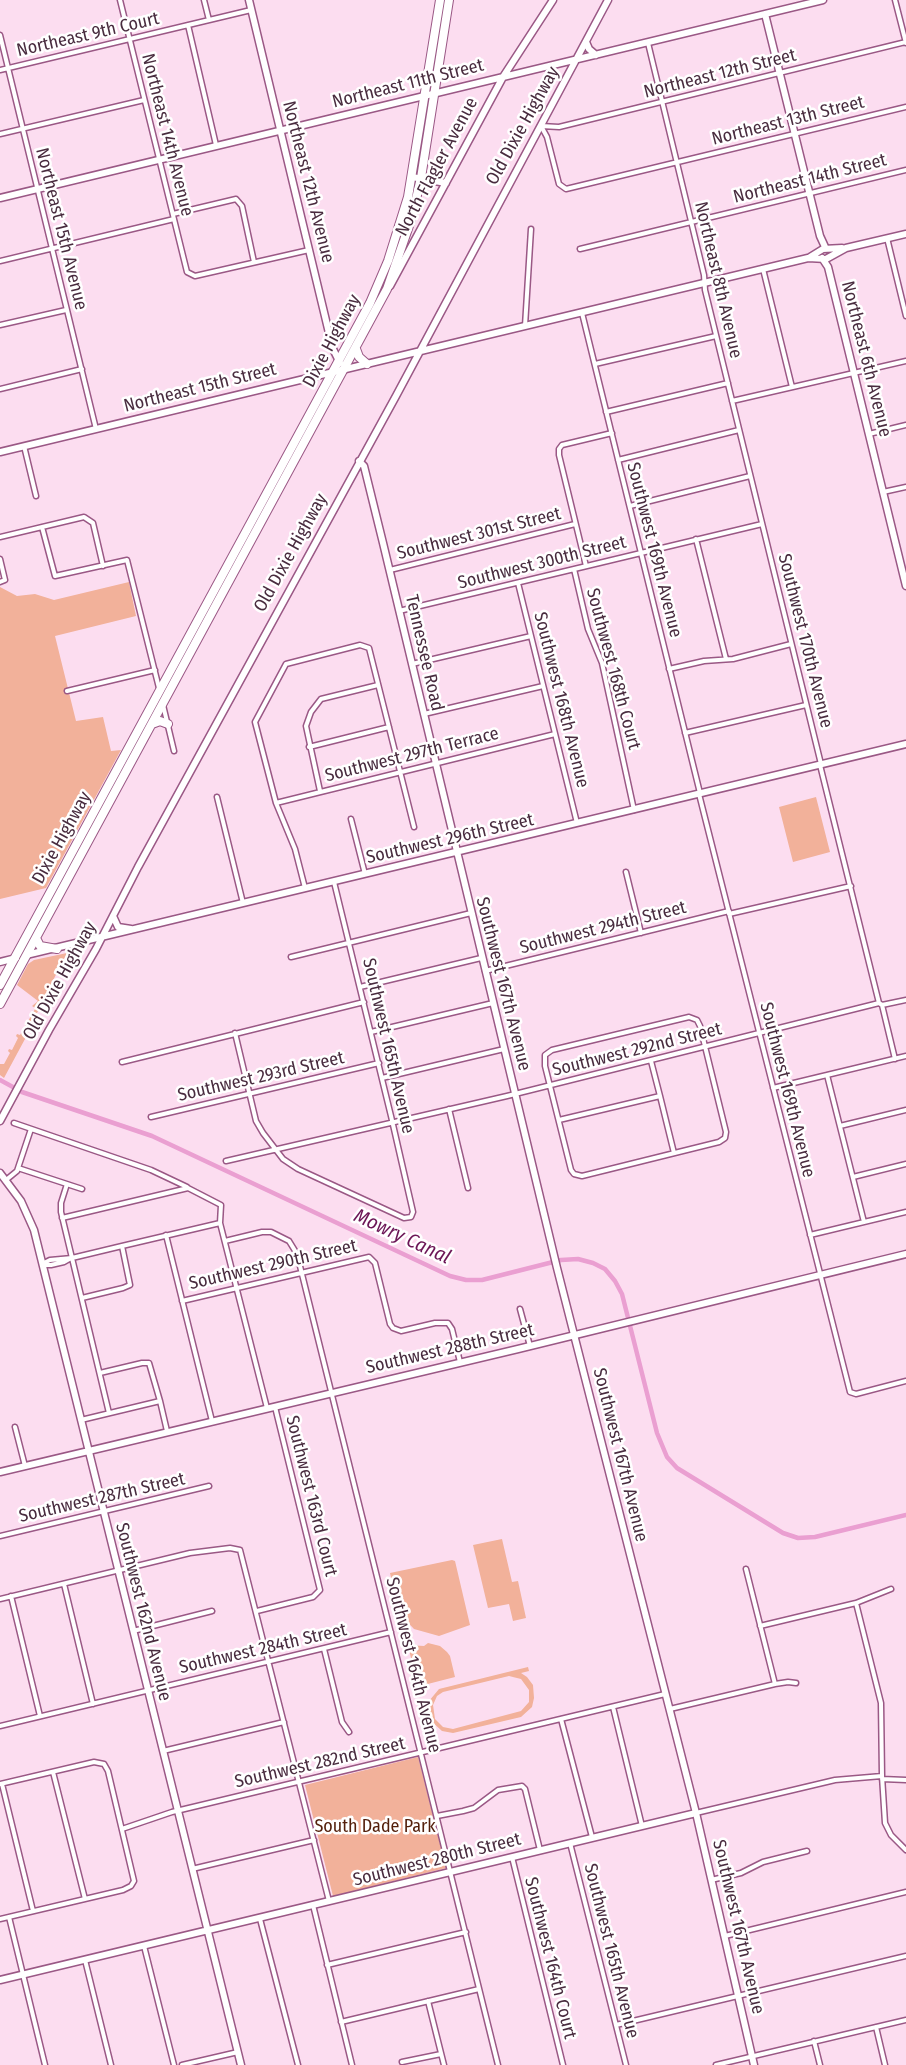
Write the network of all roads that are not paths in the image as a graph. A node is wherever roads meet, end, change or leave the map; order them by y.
1 (120, 0) edge
2 (204, 0) edge
3 (249, 0) edge
4 (553, 0) edge
5 (608, 0) edge
6 (823, 0) edge
7 (895, 0) edge
8 (440, 1) edge
9 (449, 2) edge
10 (795, 4) edge
11 (251, 10) junction
12 (765, 14) junction
13 (209, 20) junction
14 (188, 25) junction
15 (0, 35) edge
16 (129, 39) junction
17 (586, 42) junction
18 (648, 43) junction
19 (906, 43) edge
20 (596, 55) junction
21 (576, 60) junction
22 (8, 68) junction
23 (0, 70) edge
24 (780, 74) junction
25 (503, 77) junction
26 (435, 94) junction
27 (425, 96) junction
28 (144, 100) junction
29 (662, 102) junction
30 (906, 106) edge
31 (540, 126) junction
32 (22, 128) junction
33 (280, 130) junction
34 (795, 133) junction
35 (0, 134) edge
36 (216, 145) junction
37 (159, 159) junction
38 (677, 162) junction
39 (906, 170) edge
40 (412, 177) junction
41 (421, 178) junction
42 (446, 183) junction
43 (38, 189) junction
44 (809, 193) junction
45 (0, 198) edge
46 (173, 217) junction
47 (691, 222) junction
48 (531, 229) dead end
49 (906, 234) edge
50 (887, 238) junction
51 (52, 248) junction
52 (580, 249) dead end
53 (309, 250) junction
54 (824, 253) junction
55 (0, 261) edge
56 (254, 262) junction
57 (763, 268) junction
58 (705, 283) junction
59 (387, 288) junction
60 (67, 309) junction
61 (582, 313) junction
62 (906, 316) edge
63 (0, 325) edge
64 (525, 326) junction
65 (428, 335) junction
66 (716, 336) junction
67 (441, 346) junction
68 (356, 349) junction
69 (420, 351) junction
70 (339, 361) junction
71 (906, 361) edge
72 (367, 364) junction
73 (595, 364) junction
74 (345, 368) junction
75 (82, 369) junction
76 (854, 372) junction
77 (329, 374) junction
78 (728, 383) junction
79 (792, 387) junction
80 (0, 388) edge
81 (732, 401) junction
82 (606, 412) junction
83 (906, 425) edge
84 (314, 426) junction
85 (96, 429) junction
86 (739, 430) junction
87 (612, 433) junction
88 (869, 434) junction
89 (24, 446) junction
90 (0, 452) edge
91 (618, 459) junction
92 (359, 460) junction
93 (279, 471) junction
94 (750, 476) junction
95 (906, 487) edge
96 (883, 492) junction
97 (36, 496) dead end
98 (630, 506) junction
99 (261, 524) junction
100 (575, 524) junction
101 (762, 524) junction
102 (42, 527) junction
103 (246, 531) junction
104 (0, 537) edge
105 (696, 539) junction
106 (641, 553) junction
107 (0, 559) edge
108 (103, 566) junction
109 (586, 566) junction
110 (574, 569) junction
111 (390, 570) junction
112 (3, 581) edge
113 (518, 583) junction
114 (227, 586) junction
115 (906, 586) edge
116 (399, 611) junction
117 (531, 636) junction
118 (791, 644) junction
119 (726, 659) junction
120 (412, 664) junction
121 (172, 668) junction
122 (669, 669) junction
123 (155, 670) junction
124 (378, 685) junction
125 (543, 686) junction
126 (160, 690) junction
127 (67, 691) dead end
128 (163, 704) junction
129 (806, 705) junction
130 (423, 715) junction
131 (168, 724) junction
132 (151, 726) junction
133 (389, 727) junction
134 (686, 733) junction
135 (555, 734) junction
136 (906, 744) edge
137 (309, 747) junction
138 (174, 751) dead end
139 (435, 764) junction
140 (821, 765) junction
141 (117, 770) junction
142 (400, 772) junction
143 (320, 791) junction
144 (700, 794) junction
145 (217, 797) dead end
146 (276, 802) junction
147 (634, 810) junction
148 (351, 819) dead end
149 (577, 824) junction
150 (414, 827) dead end
151 (85, 828) junction
152 (96, 828) junction
153 (456, 853) junction
154 (626, 872) dead end
155 (365, 875) junction
156 (57, 879) junction
157 (334, 882) junction
158 (65, 884) junction
159 (851, 885) junction
160 (305, 889) junction
161 (243, 904) junction
162 (471, 913) junction
163 (729, 913) junction
164 (113, 916) junction
165 (135, 930) junction
166 (641, 933) junction
167 (36, 938) junction
168 (102, 939) junction
169 (349, 942) junction
170 (85, 943) junction
171 (57, 949) junction
172 (94, 954) junction
173 (27, 955) junction
174 (291, 957) dead end
175 (14, 958) junction
176 (482, 958) junction
177 (0, 964) edge
178 (485, 971) junction
179 (5, 976) junction
180 (0, 985) edge
181 (360, 987) junction
182 (0, 995) edge
183 (906, 1000) edge
184 (364, 1002) junction
185 (493, 1003) junction
186 (0, 1004) edge
187 (881, 1004) junction
188 (371, 1032) junction
189 (235, 1034) junction
190 (759, 1034) junction
191 (504, 1048) junction
192 (705, 1048) junction
193 (906, 1056) edge
194 (895, 1059) junction
195 (651, 1061) junction
196 (122, 1062) dead end
197 (379, 1063) junction
198 (827, 1075) junction
199 (382, 1078) junction
200 (550, 1085) junction
201 (773, 1088) junction
202 (250, 1093) junction
203 (515, 1094) junction
204 (660, 1096) junction
205 (449, 1109) junction
206 (906, 1110) edge
207 (151, 1117) dead end
208 (559, 1120) junction
209 (0, 1121) edge
210 (14, 1123) dead end
211 (393, 1123) junction
212 (840, 1126) junction
213 (31, 1129) junction
214 (277, 1150) junction
215 (674, 1153) junction
216 (226, 1161) dead end
217 (906, 1164) edge
218 (18, 1168) junction
219 (0, 1173) edge
220 (853, 1176) junction
221 (6, 1180) junction
222 (172, 1180) junction
223 (67, 1184) junction
224 (188, 1188) junction
225 (468, 1188) dead end
226 (82, 1189) dead end
227 (171, 1192) junction
228 (906, 1212) edge
229 (62, 1218) junction
230 (864, 1222) junction
231 (220, 1223) junction
232 (166, 1235) junction
233 (810, 1235) junction
234 (225, 1241) junction
235 (122, 1246) junction
236 (906, 1254) edge
237 (72, 1258) junction
238 (42, 1264) junction
239 (302, 1273) junction
240 (821, 1275) junction
241 (237, 1288) junction
242 (82, 1298) junction
243 (182, 1301) junction
244 (520, 1309) dead end
245 (574, 1335) junction
246 (530, 1346) junction
247 (460, 1363) junction
248 (99, 1373) junction
249 (906, 1381) edge
250 (332, 1392) junction
251 (160, 1401) junction
252 (275, 1406) junction
253 (267, 1407) junction
254 (109, 1413) junction
255 (80, 1420) junction
256 (212, 1421) junction
257 (15, 1427) dead end
258 (167, 1431) junction
259 (87, 1451) junction
260 (25, 1466) junction
261 (0, 1472) edge
262 (209, 1486) dead end
263 (102, 1512) junction
264 (0, 1536) edge
265 (746, 1569) dead end
266 (117, 1570) junction
267 (64, 1584) junction
268 (891, 1589) dead end
269 (11, 1596) junction
270 (0, 1599) edge
271 (856, 1603) junction
272 (212, 1611) dead end
273 (257, 1611) junction
274 (760, 1626) junction
275 (132, 1631) junction
276 (391, 1632) junction
277 (324, 1649) junction
278 (269, 1662) junction
279 (796, 1683) dead end
280 (775, 1684) junction
281 (147, 1691) junction
282 (666, 1694) junction
283 (93, 1704) junction
284 (613, 1707) junction
285 (669, 1709) junction
286 (40, 1716) junction
287 (561, 1719) junction
288 (284, 1722) junction
289 (0, 1726) edge
290 (349, 1732) dead end
291 (162, 1751) junction
292 (422, 1752) junction
293 (53, 1772) junction
294 (882, 1778) junction
295 (906, 1780) edge
296 (299, 1781) junction
297 (1, 1784) edge
298 (177, 1811) junction
299 (696, 1813) junction
300 (437, 1816) junction
301 (642, 1826) junction
302 (122, 1829) junction
303 (592, 1838) junction
304 (314, 1840) junction
305 (570, 1843) junction
306 (540, 1850) junction
307 (906, 1850) edge
308 (807, 1851) dead end
309 (512, 1857) junction
310 (191, 1869) junction
311 (451, 1873) junction
312 (711, 1880) junction
313 (906, 1892) edge
314 (85, 1899) junction
315 (329, 1902) junction
316 (313, 1905) junction
317 (33, 1911) junction
318 (9, 1917) junction
319 (0, 1919) edge
320 (260, 1919) junction
321 (207, 1931) junction
322 (466, 1932) junction
323 (724, 1936) junction
324 (144, 1946) junction
325 (906, 1956) edge
326 (85, 1960) junction
327 (327, 1965) junction
328 (23, 1975) junction
329 (0, 1980) edge
330 (479, 1989) junction
331 (738, 1996) junction
332 (428, 2001) junction
333 (906, 2020) edge
334 (341, 2022) junction
335 (616, 2025) junction
336 (876, 2027) junction
337 (814, 2041) junction
338 (238, 2052) junction
339 (441, 2054) junction
340 (752, 2056) junction
341 (402, 2062) dead end
342 (45, 2065) edge
343 (111, 2065) edge
344 (174, 2065) edge
345 (182, 2065) edge
346 (241, 2065) edge
347 (298, 2065) edge
348 (352, 2065) edge
349 (444, 2065) edge
350 (498, 2065) edge
351 (562, 2065) edge
352 (626, 2065) edge
353 (716, 2065) edge
354 (754, 2065) edge
355 (820, 2065) edge
356 (885, 2065) edge

1 - 16 street, Northeast 14th Avenue
2 - 13 street
3 - 11 street, Northeast 12th Avenue
4 - 25 street, North Flagler Avenue
5 - 17 street, Old Dixie Highway
6 - 10 street, Northeast 11th Street
7 - 19 street
8 - 9 highway
8 - 27 highway, Dixie Highway
9 - 26 highway, Dixie Highway
10 - 12 street, Northeast 11th Street
11 - 13 street, Northeast 9th Court
11 - 33 street, Northeast 12th Avenue
12 - 18 street, Northeast 11th Street
12 - 24 street
13 - 14 street, Northeast 9th Court
14 - 16 street, Northeast 9th Court
14 - 36 street
15 - 22 street, Northeast 15th Avenue
16 - 22 street, Northeast 9th Court
16 - 28 street, Northeast 14th Avenue
17 - 20 street
17 - 21 street, Old Dixie Highway
18 - 20 street, Northeast 11th Street
18 - 29 street, Northeast 8th Avenue
19 - 24 street, Northeast 12th Street
20 - 21 street, Northeast 11th Street
21 - 25 street, Northeast 11th Street
21 - 31 street, Old Dixie Highway
22 - 23 street, Northeast 9th Court
22 - 32 street, Northeast 15th Avenue
24 - 29 street, Northeast 12th Street
24 - 34 street
25 - 26 street, Northeast 11th Street
25 - 42 street, North Flagler Avenue
26 - 27 street, Northeast 11th Street
26 - 41 highway, Dixie Highway
27 - 33 street, Northeast 11th Street
27 - 40 highway, Dixie Highway
28 - 32 street
28 - 37 street, Northeast 14th Avenue
29 - 31 street, Northeast 12th Street
29 - 38 street, Northeast 8th Avenue
30 - 34 street, Northeast 13th Street
31 - 38 street, Northeast 13th Street
31 - 65 street, Old Dixie Highway
32 - 35 street
32 - 43 street, Northeast 15th Avenue
33 - 36 street, Northeast 11th Street
33 - 53 street, Northeast 12th Avenue
34 - 38 street, Northeast 13th Street
34 - 44 street
36 - 37 street, Northeast 11th Street
37 - 43 street, Northeast 11th Street
37 - 46 street, Northeast 14th Avenue
38 - 47 street, Northeast 8th Avenue
39 - 44 street, Northeast 14th Street
40 - 41 street
40 - 70 highway, Dixie Highway
41 - 42 street
41 - 59 highway, Dixie Highway
42 - 59 street, North Flagler Avenue
43 - 45 street, Northeast 11th Street
43 - 51 street, Northeast 15th Avenue
44 - 47 street, Northeast 14th Street
44 - 54 street
46 - 51 street
46 - 56 street, Northeast 14th Avenue
46 - 56 street
47 - 52 street, Northeast 14th Street
47 - 58 street, Northeast 8th Avenue
48 - 64 street
49 - 50 street
50 - 54 street
50 - 62 street
51 - 55 street
51 - 60 street, Northeast 15th Avenue
53 - 56 street
53 - 70 street, Northeast 12th Avenue
54 - 57 street
54 - 76 street, Northeast 6th Avenue
57 - 58 street
57 - 79 street
58 - 61 street, Northeast 15th Street
58 - 66 street, Northeast 8th Avenue
59 - 68 highway, Dixie Highway
60 - 63 street
60 - 75 street, Northeast 15th Avenue
61 - 64 street, Northeast 15th Street
61 - 73 street, Southwest 169th Avenue
64 - 67 street, Northeast 15th Street
65 - 67 street
65 - 69 street, Old Dixie Highway
66 - 73 street
66 - 78 street, Northeast 8th Avenue
67 - 69 street, Northeast 15th Street
68 - 72 highway
68 - 74 highway, Dixie Highway
69 - 72 street, Northeast 15th Street
69 - 92 street, Old Dixie Highway
70 - 74 street, Northeast 12th Avenue
70 - 77 highway, Dixie Highway
71 - 76 street
72 - 74 street, Northeast 15th Street
73 - 82 street, Southwest 169th Avenue
74 - 77 street, Northeast 15th Street
74 - 84 highway, Dixie Highway
75 - 80 street
75 - 85 street, Northeast 15th Avenue
76 - 79 street
76 - 88 street, Northeast 6th Avenue
77 - 84 highway
77 - 85 street, Northeast 15th Street
77 - 93 highway, Dixie Highway
78 - 81 street, Northeast 8th Avenue
78 - 82 street
79 - 81 street
81 - 86 street, Northeast 8th Avenue
82 - 87 street, Southwest 169th Avenue
83 - 88 street
84 - 99 highway, Dixie Highway
85 - 89 street, Northeast 15th Street
86 - 91 street
86 - 94 street, Northeast 8th Avenue
87 - 91 street, Southwest 169th Avenue
87 - 100 street, Southwest 168th Court
88 - 96 street, Northeast 6th Avenue
89 - 90 street, Northeast 15th Street
89 - 97 street
91 - 98 street, Southwest 169th Avenue
92 - 111 street, Tennessee Road
92 - 164 street, Old Dixie Highway
93 - 99 highway
93 - 103 highway, Dixie Highway
94 - 98 street
94 - 101 street, Northeast 8th Avenue
95 - 96 street
96 - 115 street, Northeast 6th Avenue
98 - 106 street, Southwest 169th Avenue
99 - 114 highway, Dixie Highway
100 - 109 street, Southwest 168th Court
100 - 111 street, Southwest 301st Street
101 - 105 street, Southwest 300th Street
101 - 118 street, Southwest 170th Avenue
102 - 104 street
102 - 108 street
102 - 108 street
103 - 114 highway
103 - 121 highway, Dixie Highway
105 - 106 street, Southwest 300th Street
105 - 119 street
106 - 109 street, Southwest 300th Street
106 - 122 street, Southwest 169th Avenue
107 - 112 street
108 - 123 street
109 - 110 street, Southwest 300th Street
110 - 113 street, Southwest 300th Street
110 - 147 street, Southwest 168th Court
111 - 116 street, Tennessee Road
113 - 116 street, Southwest 300th Street
113 - 117 street, Southwest 168th Avenue
114 - 128 highway
116 - 120 street, Tennessee Road
117 - 120 street
117 - 125 street, Southwest 168th Avenue
118 - 119 street
118 - 129 street, Southwest 170th Avenue
119 - 122 street
120 - 130 street, Tennessee Road
121 - 126 highway
121 - 128 highway
122 - 134 street, Southwest 169th Avenue
123 - 126 street
123 - 127 street
124 - 133 street
124 - 137 street
124 - 146 street
125 - 130 street
125 - 135 street, Southwest 168th Avenue
126 - 132 highway
126 - 141 highway, Dixie Highway
128 - 131 street
128 - 132 highway
129 - 134 street
129 - 140 street, Southwest 170th Avenue
130 - 139 street, Tennessee Road
131 - 132 highway
131 - 138 street
132 - 152 highway, Dixie Highway
133 - 137 street
133 - 142 street
134 - 144 street, Southwest 169th Avenue
135 - 139 street, Southwest 297th Terrace
135 - 149 street, Southwest 168th Avenue
136 - 140 street, Southwest 296th Street
137 - 143 street
139 - 142 street, Southwest 297th Terrace
139 - 153 street, Tennessee Road
140 - 144 street, Southwest 296th Street
140 - 159 street, Southwest 170th Avenue
141 - 151 highway, Dixie Highway
141 - 152 highway
142 - 143 street, Southwest 297th Terrace
142 - 150 street
143 - 146 street, Southwest 297th Terrace
144 - 147 street, Southwest 296th Street
144 - 163 street, Southwest 169th Avenue
145 - 161 street
146 - 160 street
147 - 149 street, Southwest 296th Street
148 - 155 street
149 - 153 street, Southwest 296th Street
151 - 156 highway, Dixie Highway
151 - 158 highway
152 - 158 highway, Dixie Highway
153 - 155 street, Southwest 296th Street
153 - 162 street, Southwest 167th Avenue
154 - 166 street
155 - 157 street, Southwest 296th Street
156 - 173 highway
156 - 175 highway, Dixie Highway
157 - 160 street, Southwest 296th Street
157 - 169 street, Southwest 165th Avenue
158 - 167 highway, Dixie Highway
159 - 163 street, Southwest 294th Street
159 - 187 street, Southwest 170th Avenue
160 - 161 street, Southwest 296th Street
161 - 165 street, Southwest 296th Street
162 - 169 street
162 - 176 street, Southwest 167th Avenue
163 - 166 street, Southwest 294th Street
163 - 190 street, Southwest 169th Avenue
164 - 165 street
164 - 168 street, Old Dixie Highway
165 - 168 street, Southwest 296th Street
166 - 178 street, Southwest 294th Street
167 - 171 highway
167 - 173 highway, Dixie Highway
168 - 170 street, Southwest 296th Street
168 - 172 street, Old Dixie Highway
169 - 174 street
169 - 181 street, Southwest 165th Avenue
170 - 171 street, Southwest 296th Street
170 - 172 street
171 - 173 street, Southwest 296th Street
172 - 209 street, Old Dixie Highway
173 - 175 street, Southwest 296th Street
173 - 186 highway, Dixie Highway
175 - 177 street, Southwest 296th Street
175 - 179 highway, Dixie Highway
175 - 182 highway
176 - 178 street, Southwest 167th Avenue
176 - 181 street
177 - 179 highway
178 - 185 street, Southwest 167th Avenue
179 - 180 highway, Dixie Highway
181 - 184 street, Southwest 165th Avenue
183 - 187 street, Southwest 292nd Street
184 - 188 street, Southwest 165th Avenue
184 - 189 street
185 - 188 street
185 - 191 street, Southwest 167th Avenue
187 - 190 street, Southwest 292nd Street
187 - 194 street, Southwest 170th Avenue
188 - 197 street, Southwest 165th Avenue
189 - 196 street
189 - 202 street
190 - 192 street, Southwest 292nd Street
190 - 201 street, Southwest 169th Avenue
191 - 199 street
191 - 203 street, Southwest 167th Avenue
192 - 195 street, Southwest 292nd Street
192 - 200 street
192 - 215 street
193 - 194 street
194 - 198 street
195 - 200 street, Southwest 292nd Street
195 - 204 street
197 - 199 street, Southwest 165th Avenue
197 - 202 street, Southwest 293rd Street
198 - 201 street
198 - 212 street
199 - 211 street, Southwest 165th Avenue
200 - 203 street, Southwest 292nd Street
200 - 208 street
201 - 233 street, Southwest 169th Avenue
202 - 207 street, Southwest 293rd Street
202 - 214 street
203 - 205 street, Southwest 292nd Street
203 - 245 street, Southwest 167th Avenue
204 - 208 street
204 - 215 street
205 - 211 street, Southwest 292nd Street
205 - 225 street
206 - 212 street
208 - 215 street
210 - 213 street
211 - 214 street, Southwest 292nd Street
211 - 214 street, Southwest 165th Avenue
212 - 220 street
213 - 218 street
213 - 222 street
214 - 216 street, Southwest 292nd Street
217 - 220 street
218 - 221 street
218 - 223 street
219 - 221 street, Southwest 162nd Avenue
220 - 230 street
221 - 238 street, Southwest 162nd Avenue
222 - 224 street
222 - 227 street
223 - 226 street
223 - 229 street
224 - 227 street
224 - 231 street, Southwest 163rd Court
227 - 229 street
228 - 230 street
229 - 237 street
230 - 233 street
231 - 232 street
231 - 234 street, Southwest 163rd Court
232 - 235 street
232 - 243 street
233 - 240 street, Southwest 169th Avenue
234 - 239 street, Southwest 164th Avenue
234 - 241 street, Southwest 163rd Court
235 - 237 street
235 - 242 street
236 - 240 street, Southwest 288th Street
237 - 238 street
237 - 242 street
238 - 255 street, Southwest 162nd Avenue
239 - 241 street, Southwest 290th Street
239 - 247 street, Southwest 290th Street
239 - 250 street, Southwest 164th Avenue
240 - 245 street, Southwest 288th Street
240 - 249 street, Southwest 169th Avenue
241 - 243 street, Southwest 290th Street
241 - 253 street, Southwest 163rd Court
242 - 248 street
243 - 256 street
244 - 246 street
245 - 246 street, Southwest 288th Street
245 - 282 street, Southwest 167th Avenue
246 - 247 street, Southwest 288th Street
247 - 250 street, Southwest 288th Street
248 - 251 street
248 - 254 street
250 - 252 street, Southwest 288th Street
250 - 276 street, Southwest 164th Avenue
251 - 254 street
251 - 258 street
252 - 253 street, Southwest 288th Street
252 - 273 street, Southwest 163rd Court
253 - 256 street, Southwest 288th Street
254 - 255 street
255 - 259 street, Southwest 162nd Avenue
256 - 258 street, Southwest 288th Street
257 - 260 street
258 - 259 street, Southwest 288th Street
259 - 260 street, Southwest 288th Street
259 - 263 street, Southwest 162nd Avenue
260 - 261 street, Southwest 288th Street
262 - 263 street, Southwest 287th Street
263 - 264 street, Southwest 287th Street
263 - 266 street, Southwest 162nd Avenue
265 - 274 street
266 - 267 street
266 - 273 street
266 - 275 street, Southwest 162nd Avenue
267 - 269 street
267 - 283 street
268 - 271 street
269 - 270 street
269 - 286 street
271 - 274 street
271 - 294 street
272 - 275 street
273 - 278 street
274 - 280 street
275 - 281 street, Southwest 162nd Avenue
276 - 277 street, Southwest 284th Street
276 - 292 street, Southwest 164th Avenue
277 - 278 street, Southwest 284th Street
277 - 290 street
278 - 281 street, Southwest 284th Street
278 - 288 street
279 - 280 street
280 - 285 street
281 - 283 street, Southwest 284th Street
281 - 291 street, Southwest 162nd Avenue
282 - 284 street, Southwest 282nd Street
282 - 285 street, Southwest 167th Avenue
283 - 286 street, Southwest 284th Street
284 - 287 street, Southwest 282nd Street
284 - 301 street
285 - 299 street, Southwest 167th Avenue
286 - 289 street, Southwest 284th Street
287 - 292 street, Southwest 282nd Street
287 - 303 street
288 - 291 street
288 - 296 street
291 - 298 street, Southwest 162nd Avenue
292 - 296 street, Southwest 282nd Street
292 - 300 street, Southwest 164th Avenue
293 - 297 street
293 - 302 street
293 - 314 street
294 - 295 street, Southwest 280th Street
294 - 299 street, Southwest 280th Street
294 - 307 street
296 - 298 street, Southwest 282nd Street
296 - 304 street
297 - 317 street
298 - 302 street, Southwest 282nd Street
298 - 310 street, Southwest 162nd Avenue
299 - 301 street, Southwest 280th Street
299 - 312 street, Southwest 167th Avenue
300 - 306 street
300 - 311 street, Southwest 164th Avenue
301 - 303 street, Southwest 280th Street
302 - 314 street
303 - 305 street, Southwest 280th Street
304 - 310 street
304 - 315 street
305 - 306 street, Southwest 280th Street
305 - 335 street, Southwest 165th Avenue
306 - 309 street, Southwest 280th Street
308 - 312 street
309 - 311 street, Southwest 280th Street
309 - 351 street, Southwest 164th Court
310 - 321 street, Southwest 162nd Avenue
311 - 315 street, Southwest 280th Street
311 - 322 street, Southwest 164th Avenue
312 - 323 street, Southwest 167th Avenue
313 - 323 street
314 - 317 street
315 - 316 street, Southwest 280th Street
316 - 320 street, Southwest 280th Street
316 - 327 street
317 - 318 street
318 - 319 street
318 - 328 street
320 - 321 street, Southwest 280th Street
320 - 347 street
321 - 324 street, Southwest 280th Street
321 - 338 street, Southwest 162nd Avenue
322 - 327 street
322 - 330 street, Southwest 164th Avenue
323 - 331 street, Southwest 167th Avenue
324 - 326 street, Southwest 280th Street
324 - 344 street
325 - 331 street
326 - 328 street, Southwest 280th Street
326 - 343 street
327 - 334 street
328 - 329 street, Southwest 280th Street
328 - 342 street
330 - 332 street
330 - 350 street, Southwest 164th Avenue
331 - 335 street
331 - 340 street, Southwest 167th Avenue
332 - 334 street
332 - 339 street
333 - 336 street
334 - 348 street
335 - 352 street, Southwest 165th Avenue
336 - 337 street
336 - 356 street
337 - 340 street
337 - 355 street
338 - 345 street
338 - 346 street, Southwest 162nd Avenue
339 - 341 street
339 - 349 street
340 - 353 street
340 - 354 street, Southwest 167th Avenue

